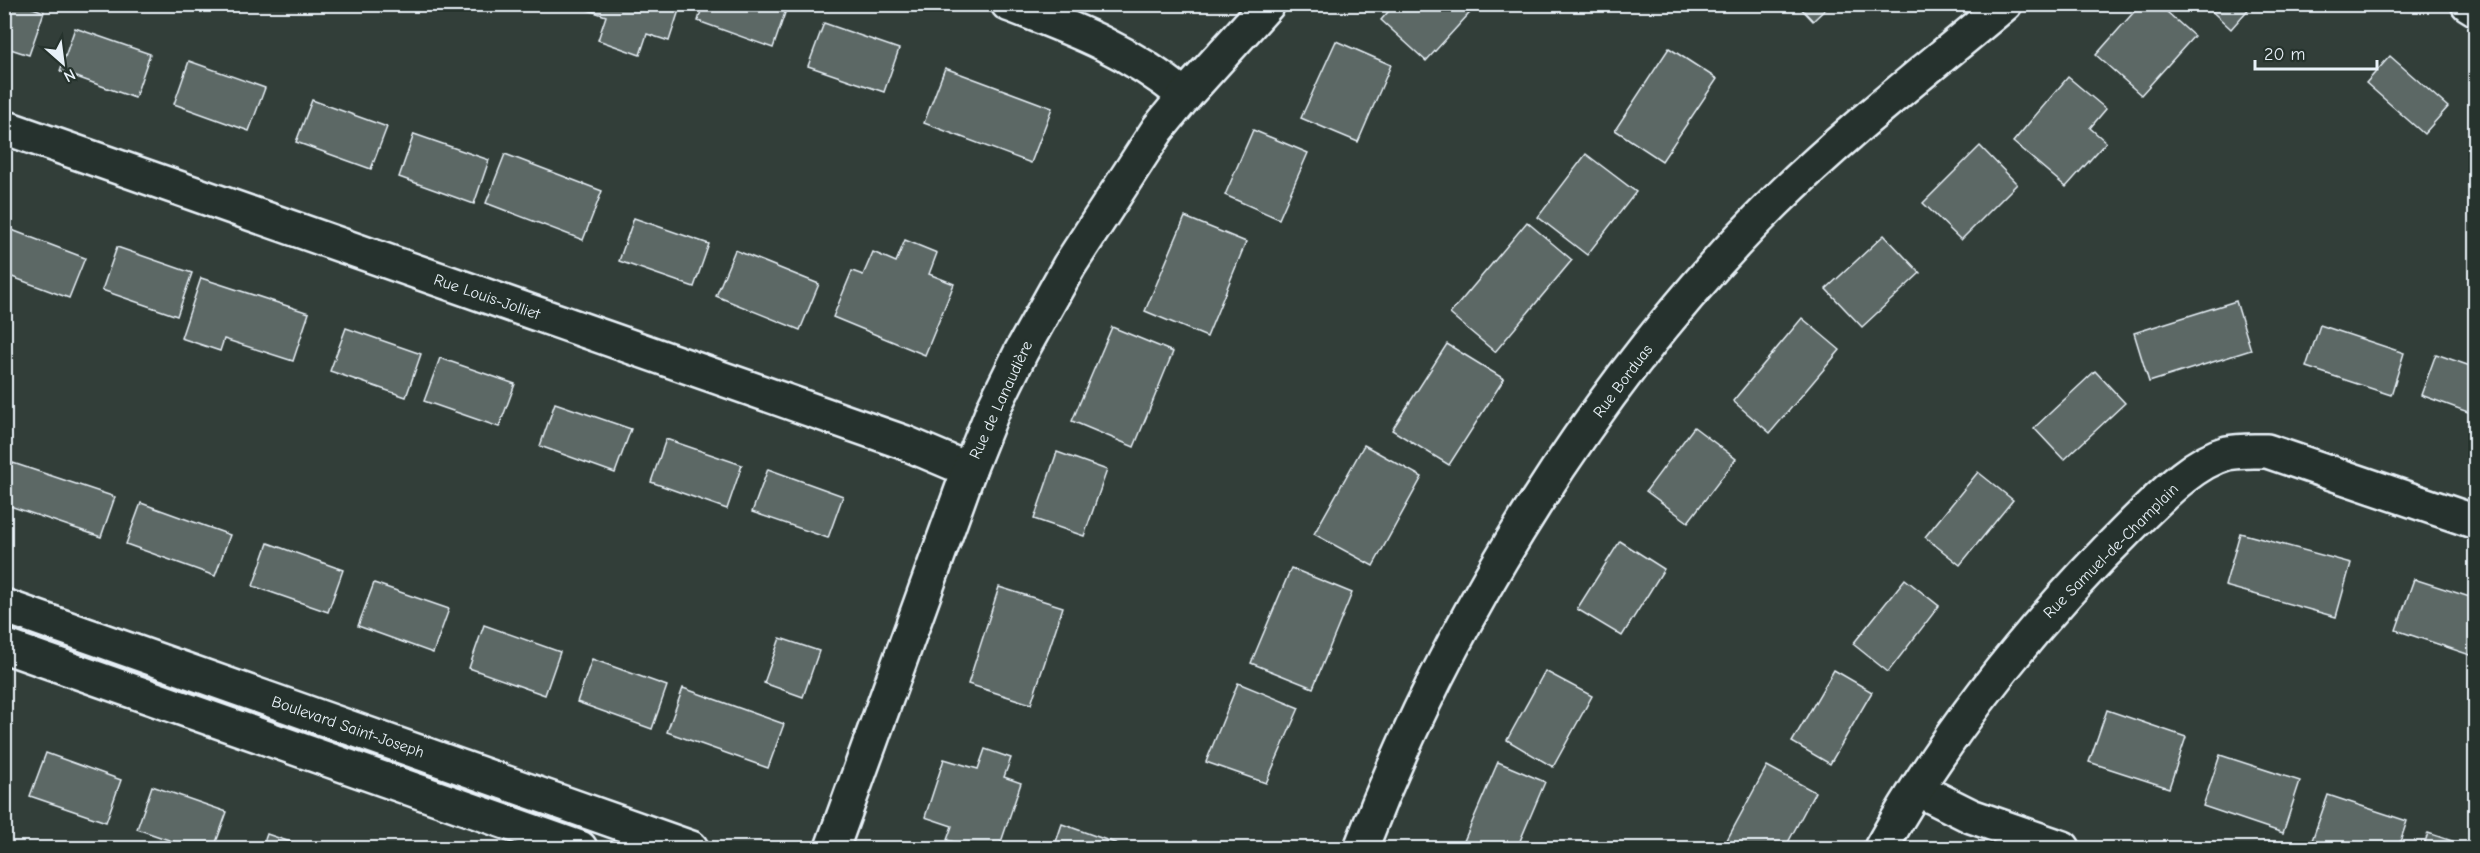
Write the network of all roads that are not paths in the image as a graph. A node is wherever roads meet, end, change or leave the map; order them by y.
1 (1008, 4) edge
2 (1268, 4) edge
3 (2005, 4) edge
4 (2468, 4) edge
5 (2475, 9) edge
6 (1185, 96) junction
7 (4, 127) edge
8 (969, 470) junction
9 (2475, 522) edge
10 (4, 606) edge
11 (4, 646) edge
12 (1917, 789) junction
13 (580, 849) edge
14 (692, 849) edge
15 (832, 849) edge
16 (1361, 849) edge
17 (1881, 849) edge
18 (2063, 849) edge

1 - 6 street
2 - 6 street, Rue de Lanaudière
3 - 16 street, Rue Borduas
4 - 5 street
6 - 8 street, Rue de Lanaudière
7 - 8 street, Rue Louis-Jolliet
8 - 15 street, Rue de Lanaudière
9 - 12 street, Rue Samuel-de-Champlain
10 - 14 street, Boulevard Saint-Joseph
11 - 13 street
12 - 17 street, Rue Samuel-de-Champlain
12 - 18 street

